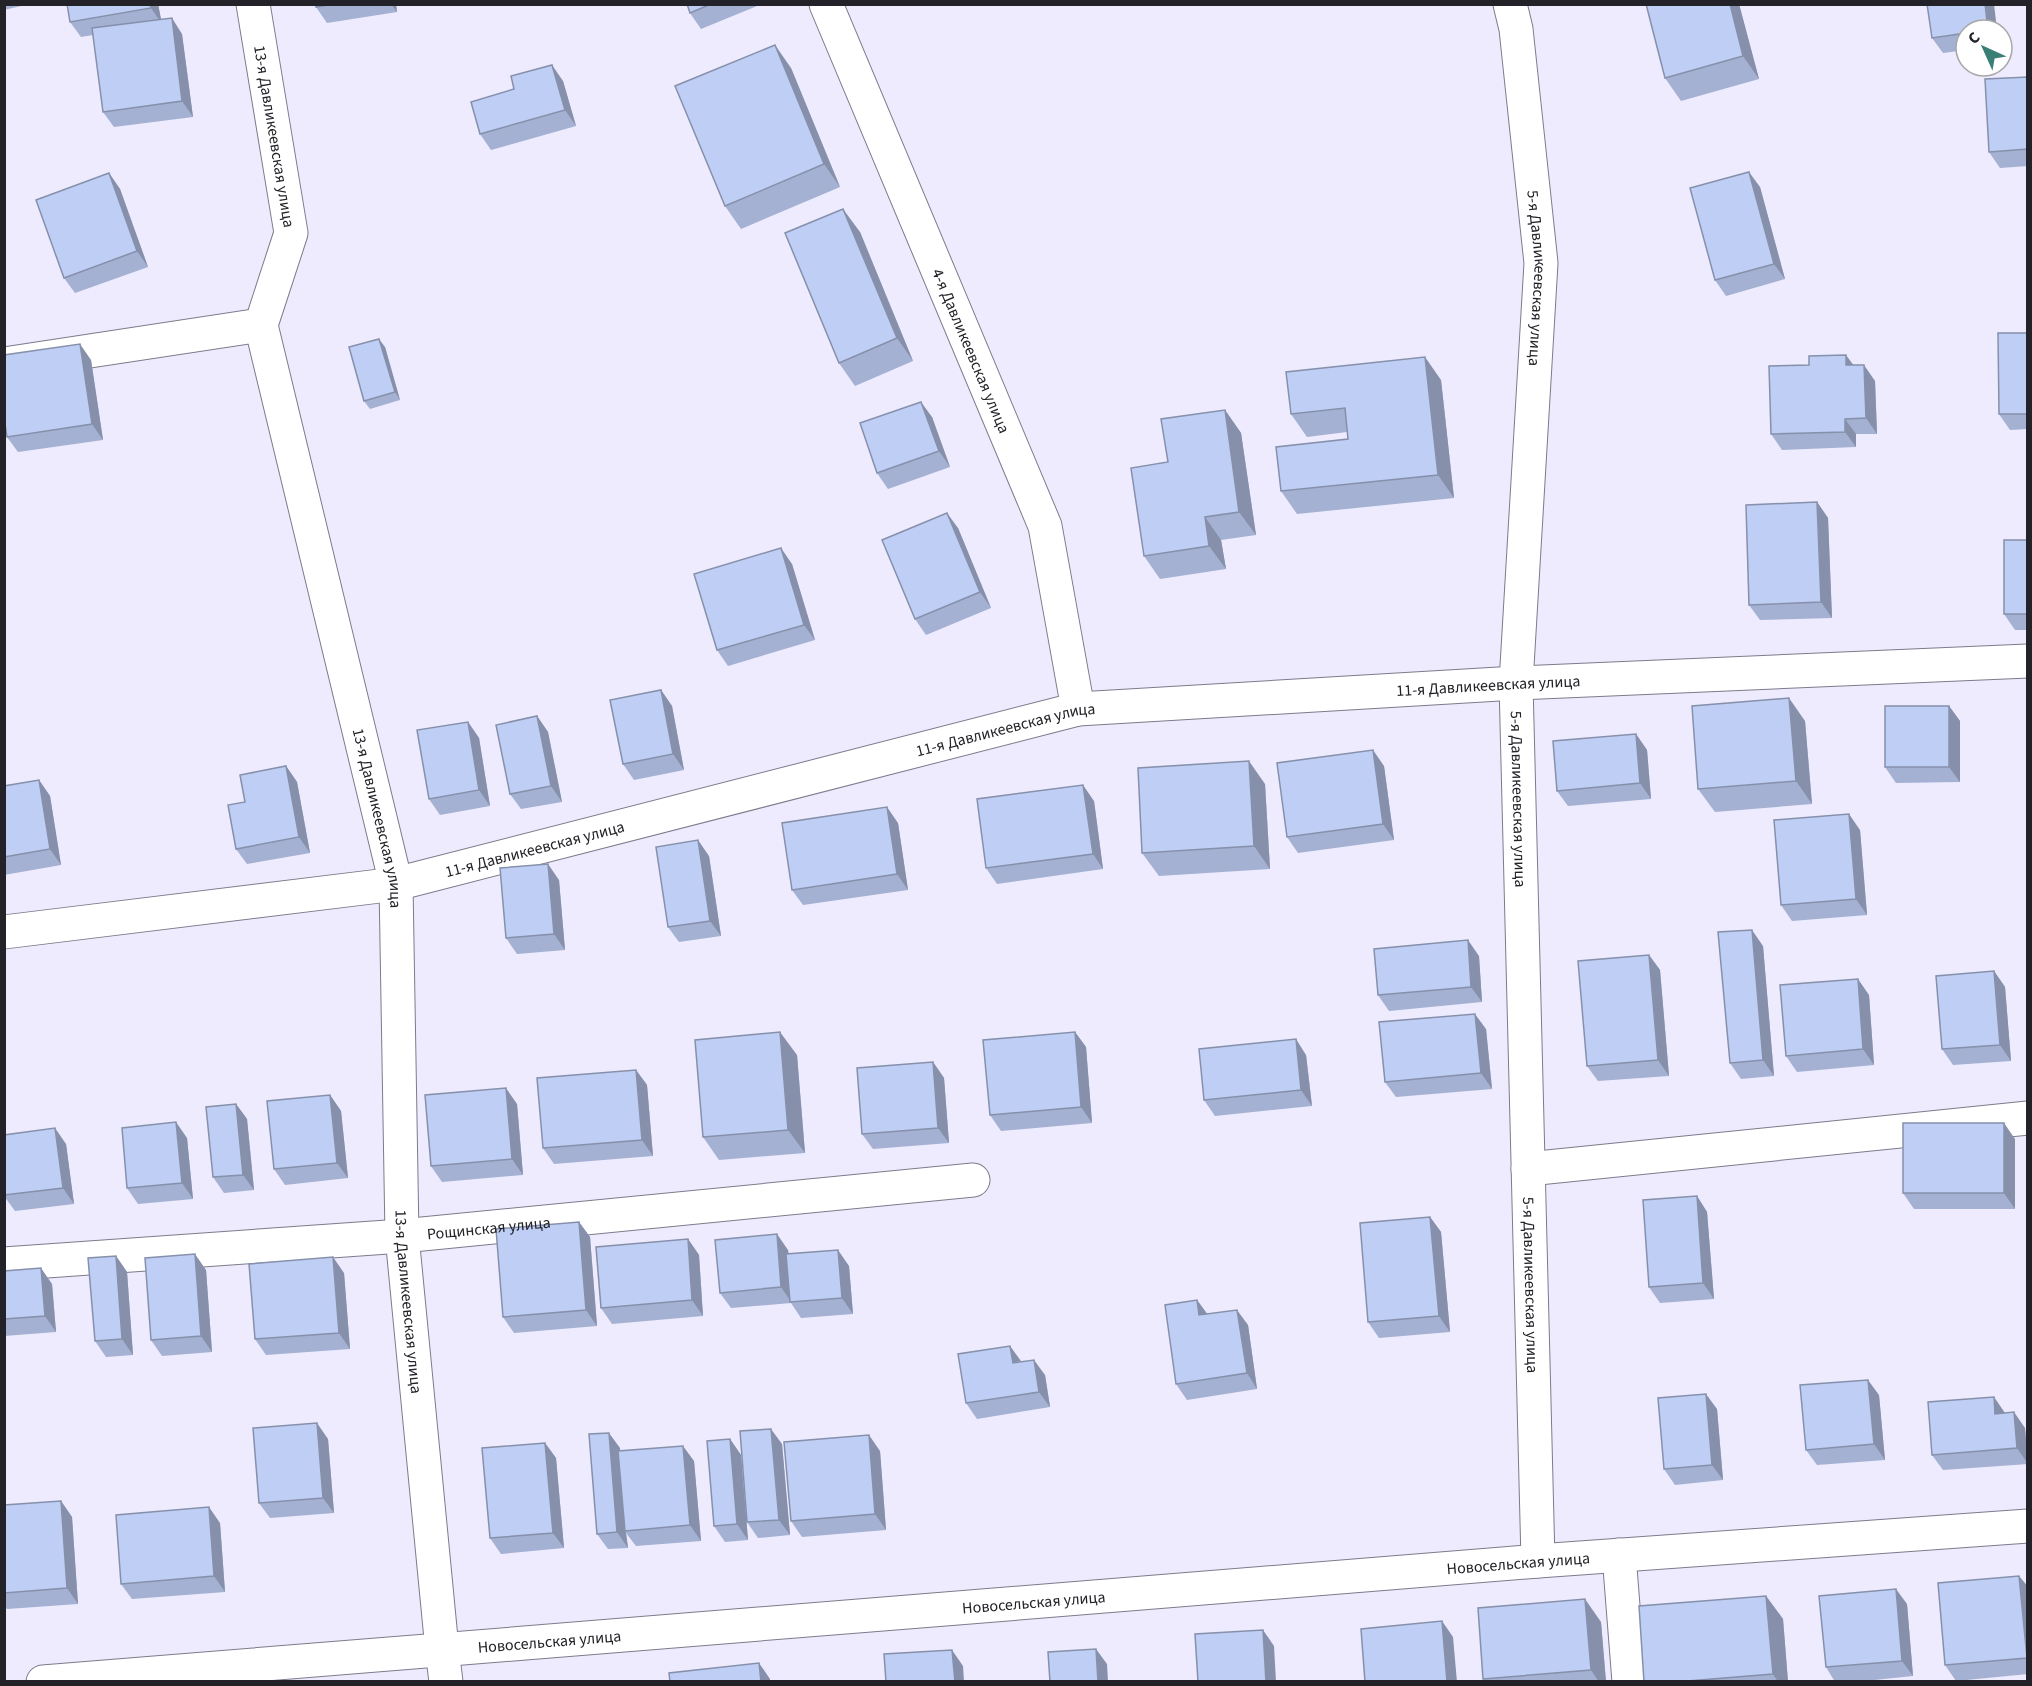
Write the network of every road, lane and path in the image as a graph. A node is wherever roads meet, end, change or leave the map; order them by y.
1 (253, 4) edge
2 (826, 4) edge
3 (1510, 4) edge
4 (261, 325) junction
5 (4, 364) edge
6 (2028, 661) edge
7 (1516, 683) junction
8 (1078, 709) junction
9 (396, 884) junction
10 (4, 932) edge
11 (2028, 1118) edge
12 (1528, 1169) junction
13 (973, 1180) dead end
14 (402, 1236) junction
15 (4, 1264) edge
16 (2028, 1526) edge
17 (1619, 1555) junction
18 (1538, 1561) junction
19 (441, 1649) junction
20 (43, 1682) edge
21 (446, 1682) edge
22 (1629, 1682) edge

1 - 4 street, 13-я Давликеевская улица
2 - 8 street, 4-я Давликеевская улица
3 - 7 street, 5-я Давликеевская улица
4 - 5 street
4 - 9 street, 13-я Давликеевская улица
6 - 7 street, 11-я Давликеевская улица
7 - 8 street, 11-я Давликеевская улица
7 - 12 street, 5-я Давликеевская улица
8 - 9 street, 11-я Давликеевская улица
9 - 10 street, 11-я Давликеевская улица
9 - 14 street, 13-я Давликеевская улица
11 - 12 street
12 - 18 street, 5-я Давликеевская улица
13 - 14 street, Рощинская улица
14 - 15 street, Рощинская улица
14 - 19 street, 13-я Давликеевская улица
16 - 17 street, Новосельская улица
17 - 18 street, Новосельская улица
17 - 22 street
18 - 19 street, Новосельская улица
19 - 20 street, Новосельская улица
19 - 21 street

